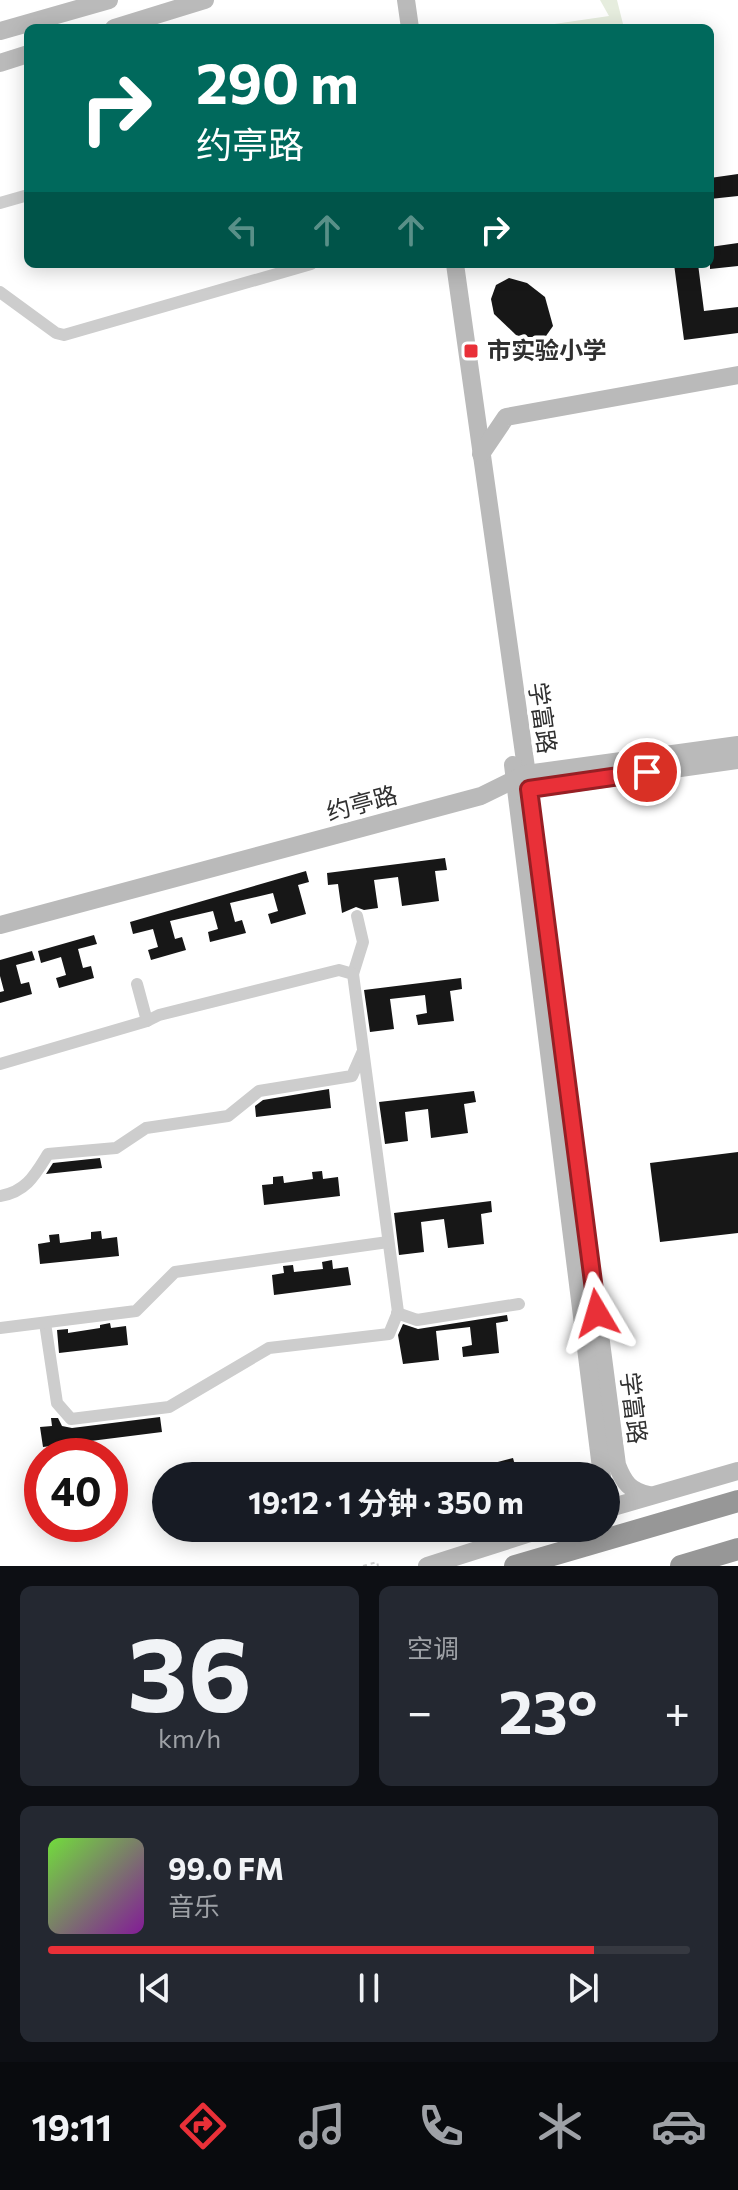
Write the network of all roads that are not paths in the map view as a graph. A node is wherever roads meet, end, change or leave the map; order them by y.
1 (109, 0) edge
2 (205, 0) edge
3 (406, 0) edge
4 (418, 0) edge
5 (24, 24) edge
6 (25, 24) edge
7 (127, 24) edge
8 (409, 24) edge
9 (421, 24) edge
10 (0, 31) edge
11 (24, 55) edge
12 (0, 63) edge
13 (24, 196) edge
14 (0, 203) edge
15 (297, 268) edge
16 (444, 268) edge
17 (456, 268) edge
18 (0, 292) edge
19 (738, 375) edge
20 (473, 392) junction
21 (506, 417) junction
22 (481, 454) junction
23 (738, 745) edge
24 (738, 760) edge
25 (521, 783) junction
26 (357, 916) dead end
27 (0, 925) edge
28 (0, 938) edge
29 (353, 974) junction
30 (137, 984) dead end
31 (147, 1021) junction
32 (363, 1051) junction
33 (1, 1061) edge
34 (0, 1196) edge
35 (388, 1242) junction
36 (519, 1304) dead end
37 (397, 1313) junction
38 (45, 1323) junction
39 (0, 1328) edge
40 (600, 1462) edge
41 (738, 1471) edge
42 (649, 1495) junction
43 (738, 1501) edge
44 (620, 1504) edge
45 (502, 1542) edge
46 (738, 1549) edge
47 (427, 1566) edge
48 (515, 1566) edge
49 (681, 1566) edge

1 - 6 street
2 - 7 street
3 - 8 street
4 - 9 street
5 - 10 street
11 - 12 street
13 - 14 street
15 - 18 street
16 - 25 street, 学富路
17 - 20 street, 学富路
19 - 21 street
20 - 21 street
20 - 22 street, 学富路
21 - 22 street
22 - 25 street, 学富路
23 - 25 street, 约亭路
24 - 25 street, 约亭路
25 - 27 street, 约亭路
25 - 28 street, 约亭路
25 - 40 street, 学富路
25 - 42 street, 学富路
26 - 29 street
29 - 31 street
29 - 32 street
30 - 31 street
31 - 33 street
32 - 34 street
32 - 35 street
35 - 37 street
35 - 38 street
36 - 37 street
37 - 38 street
38 - 39 street
41 - 42 street
42 - 44 street
43 - 48 highway
45 - 47 street
46 - 49 highway

